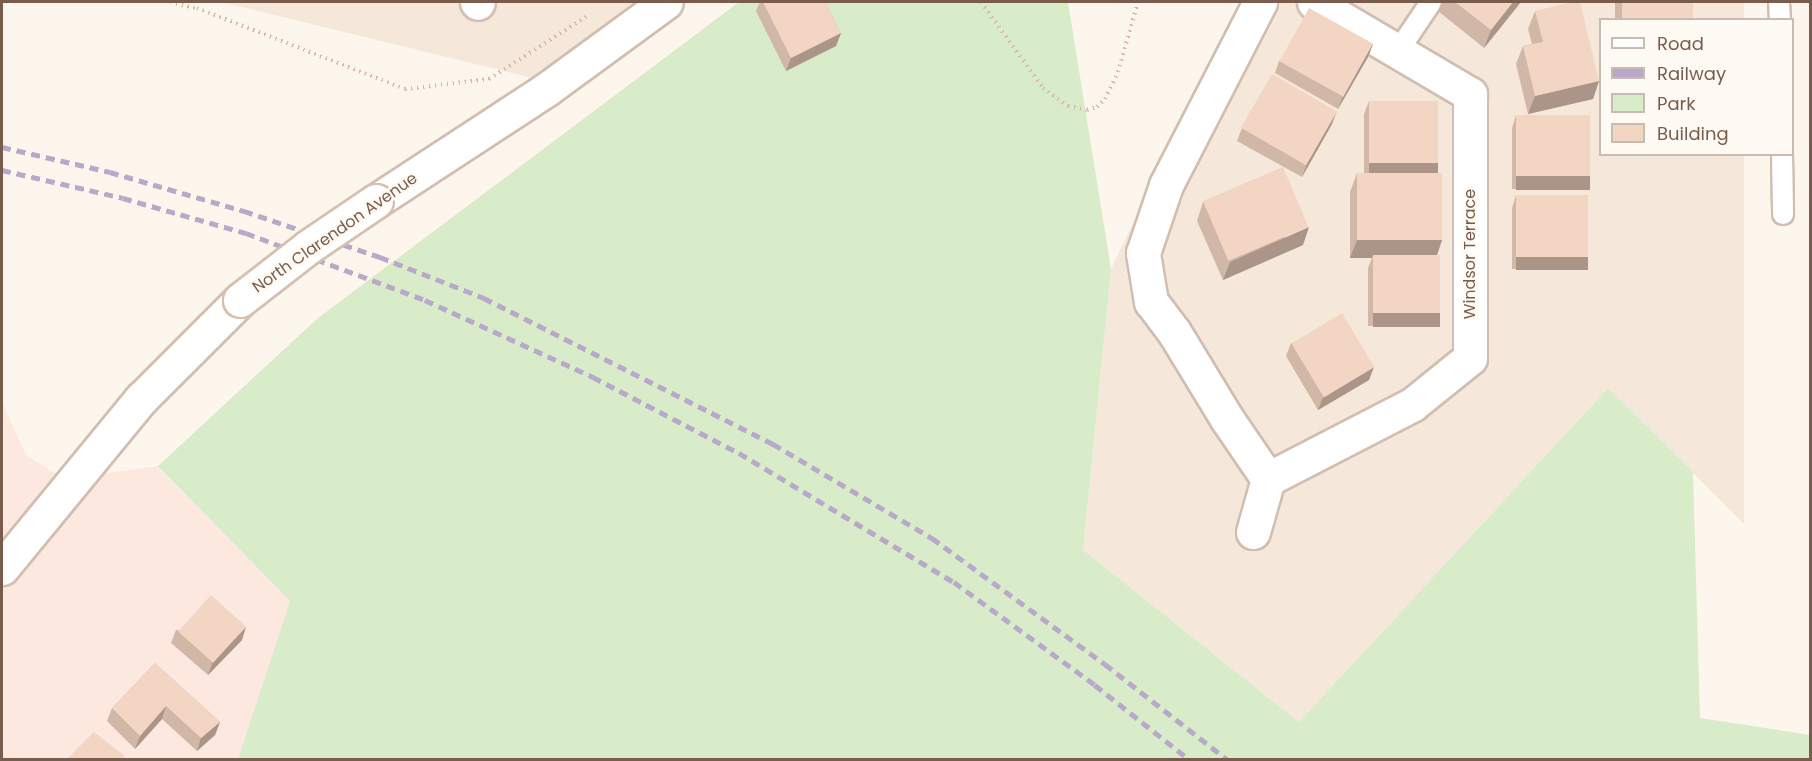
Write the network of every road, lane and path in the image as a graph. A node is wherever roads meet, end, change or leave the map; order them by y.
1 (170, 2) edge
2 (666, 2) edge
3 (981, 2) edge
4 (1138, 2) edge
5 (1260, 2) edge
6 (1314, 2) edge
7 (1431, 2) edge
8 (1779, 2) edge
9 (593, 12) dead end
10 (1780, 18) edge
11 (1398, 51) junction
12 (1782, 156) edge
13 (1783, 214) dead end
14 (1268, 479) junction
15 (1253, 532) dead end
16 (2, 568) edge

1 - 9 path
2 - 16 street, North Clarendon Avenue, bridge
3 - 4 path
5 - 14 street
6 - 11 street, Windsor Terrace
7 - 11 lane
8 - 10 lane
11 - 14 street, Windsor Terrace
12 - 13 lane
14 - 15 street

